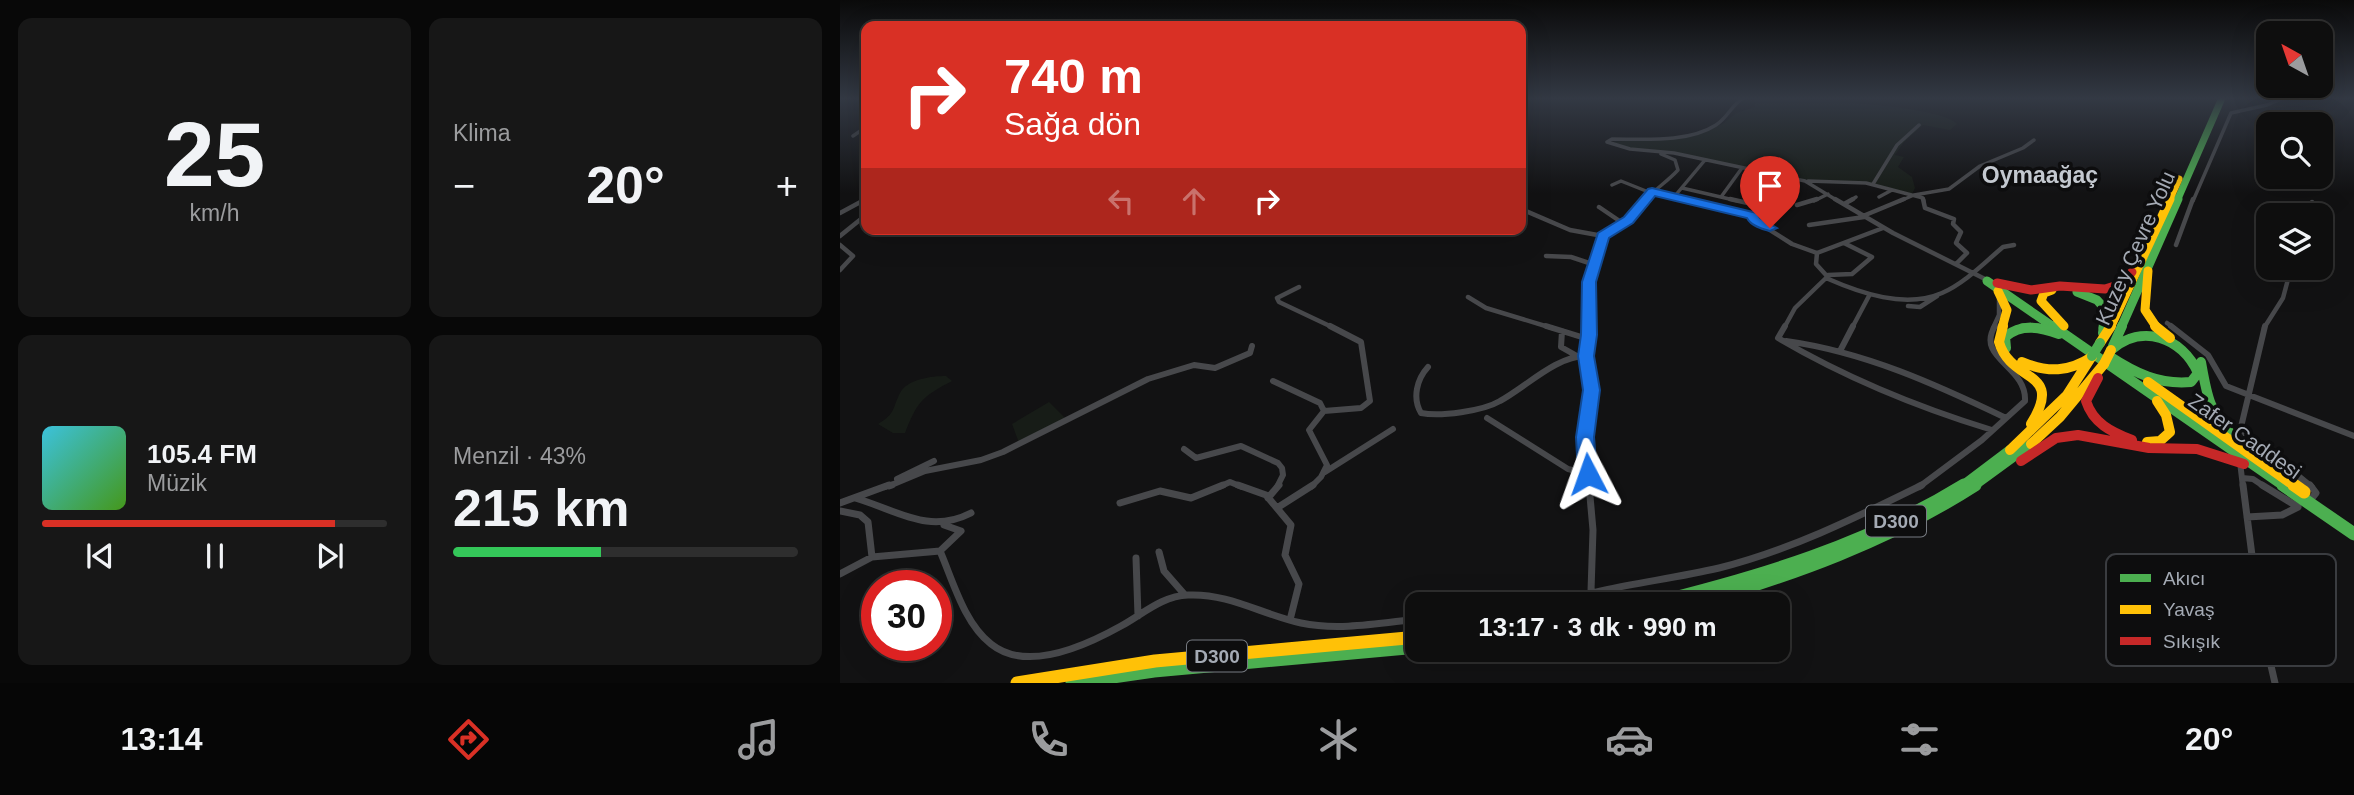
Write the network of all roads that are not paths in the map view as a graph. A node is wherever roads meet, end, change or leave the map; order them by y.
1 (861, 130) edge
2 (1706, 130) edge
3 (1914, 130) edge
4 (2205, 130) edge
5 (2223, 130) edge
6 (853, 136) dead end
7 (2034, 140) dead end
8 (1648, 151) junction
9 (1705, 160) junction
10 (1742, 168) junction
11 (1788, 177) junction
12 (1805, 181) junction
13 (1873, 184) junction
14 (1612, 186) dead end
15 (1682, 188) junction
16 (1892, 190) junction
17 (1652, 192) junction
18 (1828, 194) junction
19 (1914, 195) junction
20 (1674, 197) junction
21 (1721, 197) junction
22 (1856, 197) dead end
23 (1879, 197) dead end
24 (861, 202) edge
25 (1844, 204) junction
26 (1797, 205) dead end
27 (1762, 206) junction
28 (1599, 207) dead end
29 (1526, 211) edge
30 (840, 213) edge
31 (1753, 216) junction
32 (1864, 216) junction
33 (861, 219) edge
34 (1624, 224) junction
35 (1809, 225) dead end
36 (1883, 228) junction
37 (840, 236) edge
38 (1603, 236) junction
39 (1844, 243) junction
40 (840, 245) edge
41 (2014, 245) dead end
42 (2176, 245) dead end
43 (1817, 253) junction
44 (1546, 256) dead end
45 (2145, 262) junction
46 (1956, 264) junction
47 (1595, 265) junction
48 (840, 270) edge
49 (1971, 272) junction
50 (1826, 277) junction
51 (2288, 280) edge
52 (1987, 281) junction
53 (1299, 287) dead end
54 (1999, 291) junction
55 (1870, 293) junction
56 (1941, 293) junction
57 (1468, 298) dead end
58 (1909, 306) dead end
59 (2167, 323) dead end
60 (2064, 326) junction
61 (1562, 331) junction
62 (1588, 340) junction
63 (1783, 340) junction
64 (2100, 342) junction
65 (1252, 346) dead end
66 (2111, 350) junction
67 (1840, 351) junction
68 (2090, 353) junction
69 (1577, 356) junction
70 (1586, 356) junction
71 (2104, 364) junction
72 (2117, 366) junction
73 (1428, 367) dead end
74 (1273, 381) dead end
75 (2151, 394) junction
76 (2248, 396) junction
77 (1324, 411) junction
78 (1487, 418) dead end
79 (2006, 418) junction
80 (1393, 429) dead end
81 (1992, 430) junction
82 (2354, 436) edge
83 (1184, 449) dead end
84 (934, 461) dead end
85 (2240, 462) junction
86 (2278, 468) junction
87 (1980, 471) junction
88 (1325, 472) junction
89 (1588, 474) junction
90 (2242, 478) junction
91 (2279, 483) junction
92 (889, 486) junction
93 (855, 498) junction
94 (1268, 498) junction
95 (2306, 500) junction
96 (840, 503) edge
97 (1121, 503) dead end
98 (1945, 505) junction
99 (1278, 508) junction
100 (840, 511) edge
101 (971, 513) dead end
102 (2247, 517) junction
103 (944, 525) junction
104 (2354, 526) edge
105 (2354, 534) edge
106 (940, 551) junction
107 (1158, 552) dead end
108 (2252, 554) edge
109 (873, 557) junction
110 (1136, 558) dead end
111 (840, 574) edge
112 (1591, 591) junction
113 (1588, 592) edge
114 (1697, 592) edge
115 (1731, 592) edge
116 (1185, 595) junction
117 (1138, 616) junction
118 (1290, 620) junction
119 (1405, 620) edge
120 (1405, 638) edge
121 (1405, 648) edge
122 (1017, 683) edge
123 (1072, 683) edge

1 - 6 street
2 - 8 street
3 - 13 street
4 - 45 highway, Kuzey Çevre Yolu / D300
5 - 42 street
7 - 19 street
8 - 9 street
8 - 17 street
9 - 10 street
9 - 15 street
10 - 11 street
10 - 21 street
11 - 12 street
11 - 27 street
12 - 13 street
12 - 18 street
13 - 16 street
14 - 17 street
15 - 20 street
15 - 21 street
16 - 19 street
16 - 23 street
17 - 20 street
17 - 34 street
18 - 25 street
18 - 26 street
19 - 32 street
19 - 46 street
20 - 31 street
21 - 27 street
22 - 25 street
24 - 30 street
25 - 32 street
27 - 31 street
28 - 34 street
29 - 38 street
31 - 43 street
32 - 35 street
32 - 36 street
33 - 37 street
34 - 38 street
36 - 39 street
36 - 46 street
38 - 47 street
39 - 43 street
39 - 50 street
40 - 48 street
41 - 49 street
43 - 50 street
44 - 47 street
45 - 52 highway
45 - 64 highway, Kuzey Çevre Yolu / D300
45 - 66 highway, Kuzey Çevre Yolu / D300
45 - 86 highway
46 - 49 street
47 - 62 street
49 - 52 street
49 - 56 street
50 - 55 street
50 - 63 street
51 - 76 street
52 - 54 highway
52 - 60 highway
52 - 68 highway
53 - 77 street
54 - 79 street
54 - 87 highway
55 - 56 street
55 - 67 street
56 - 58 street
57 - 61 street
59 - 76 street
60 - 64 highway
60 - 72 highway
61 - 62 street
61 - 69 street
62 - 70 street
63 - 67 street
63 - 81 street
64 - 68 highway, D300, bridge
65 - 92 street
66 - 71 highway, D300, bridge
66 - 72 highway
67 - 79 street
68 - 68 highway
68 - 72 highway
68 - 87 highway, D300
69 - 70 street
69 - 73 street
70 - 89 street
71 - 75 highway
71 - 98 highway, D300
72 - 75 highway, Zafer Caddesi
72 - 86 highway, Zafer Caddesi
74 - 77 street
75 - 91 highway, Zafer Caddesi
76 - 82 street
76 - 86 street
77 - 88 street
78 - 89 street
79 - 81 street
80 - 88 street
81 - 112 street
83 - 94 street
84 - 92 street
85 - 90 street
85 - 91 highway
85 - 98 highway
86 - 95 highway, Zafer Caddesi
87 - 114 highway, D300
88 - 99 street
89 - 112 street
90 - 95 street
90 - 102 street
91 - 95 highway, Zafer Caddesi
92 - 93 street
93 - 96 street
93 - 103 street
94 - 97 street
94 - 99 street
95 - 102 street
95 - 104 highway, Zafer Caddesi
95 - 105 highway, Zafer Caddesi
98 - 115 highway, D300
99 - 118 street
100 - 109 street
101 - 103 street
102 - 108 street
103 - 106 street
106 - 109 street
106 - 117 street
107 - 116 street
109 - 111 street
110 - 117 street
112 - 113 street
116 - 117 street
116 - 118 street
118 - 119 street
120 - 122 highway, D300
121 - 123 highway, D300

